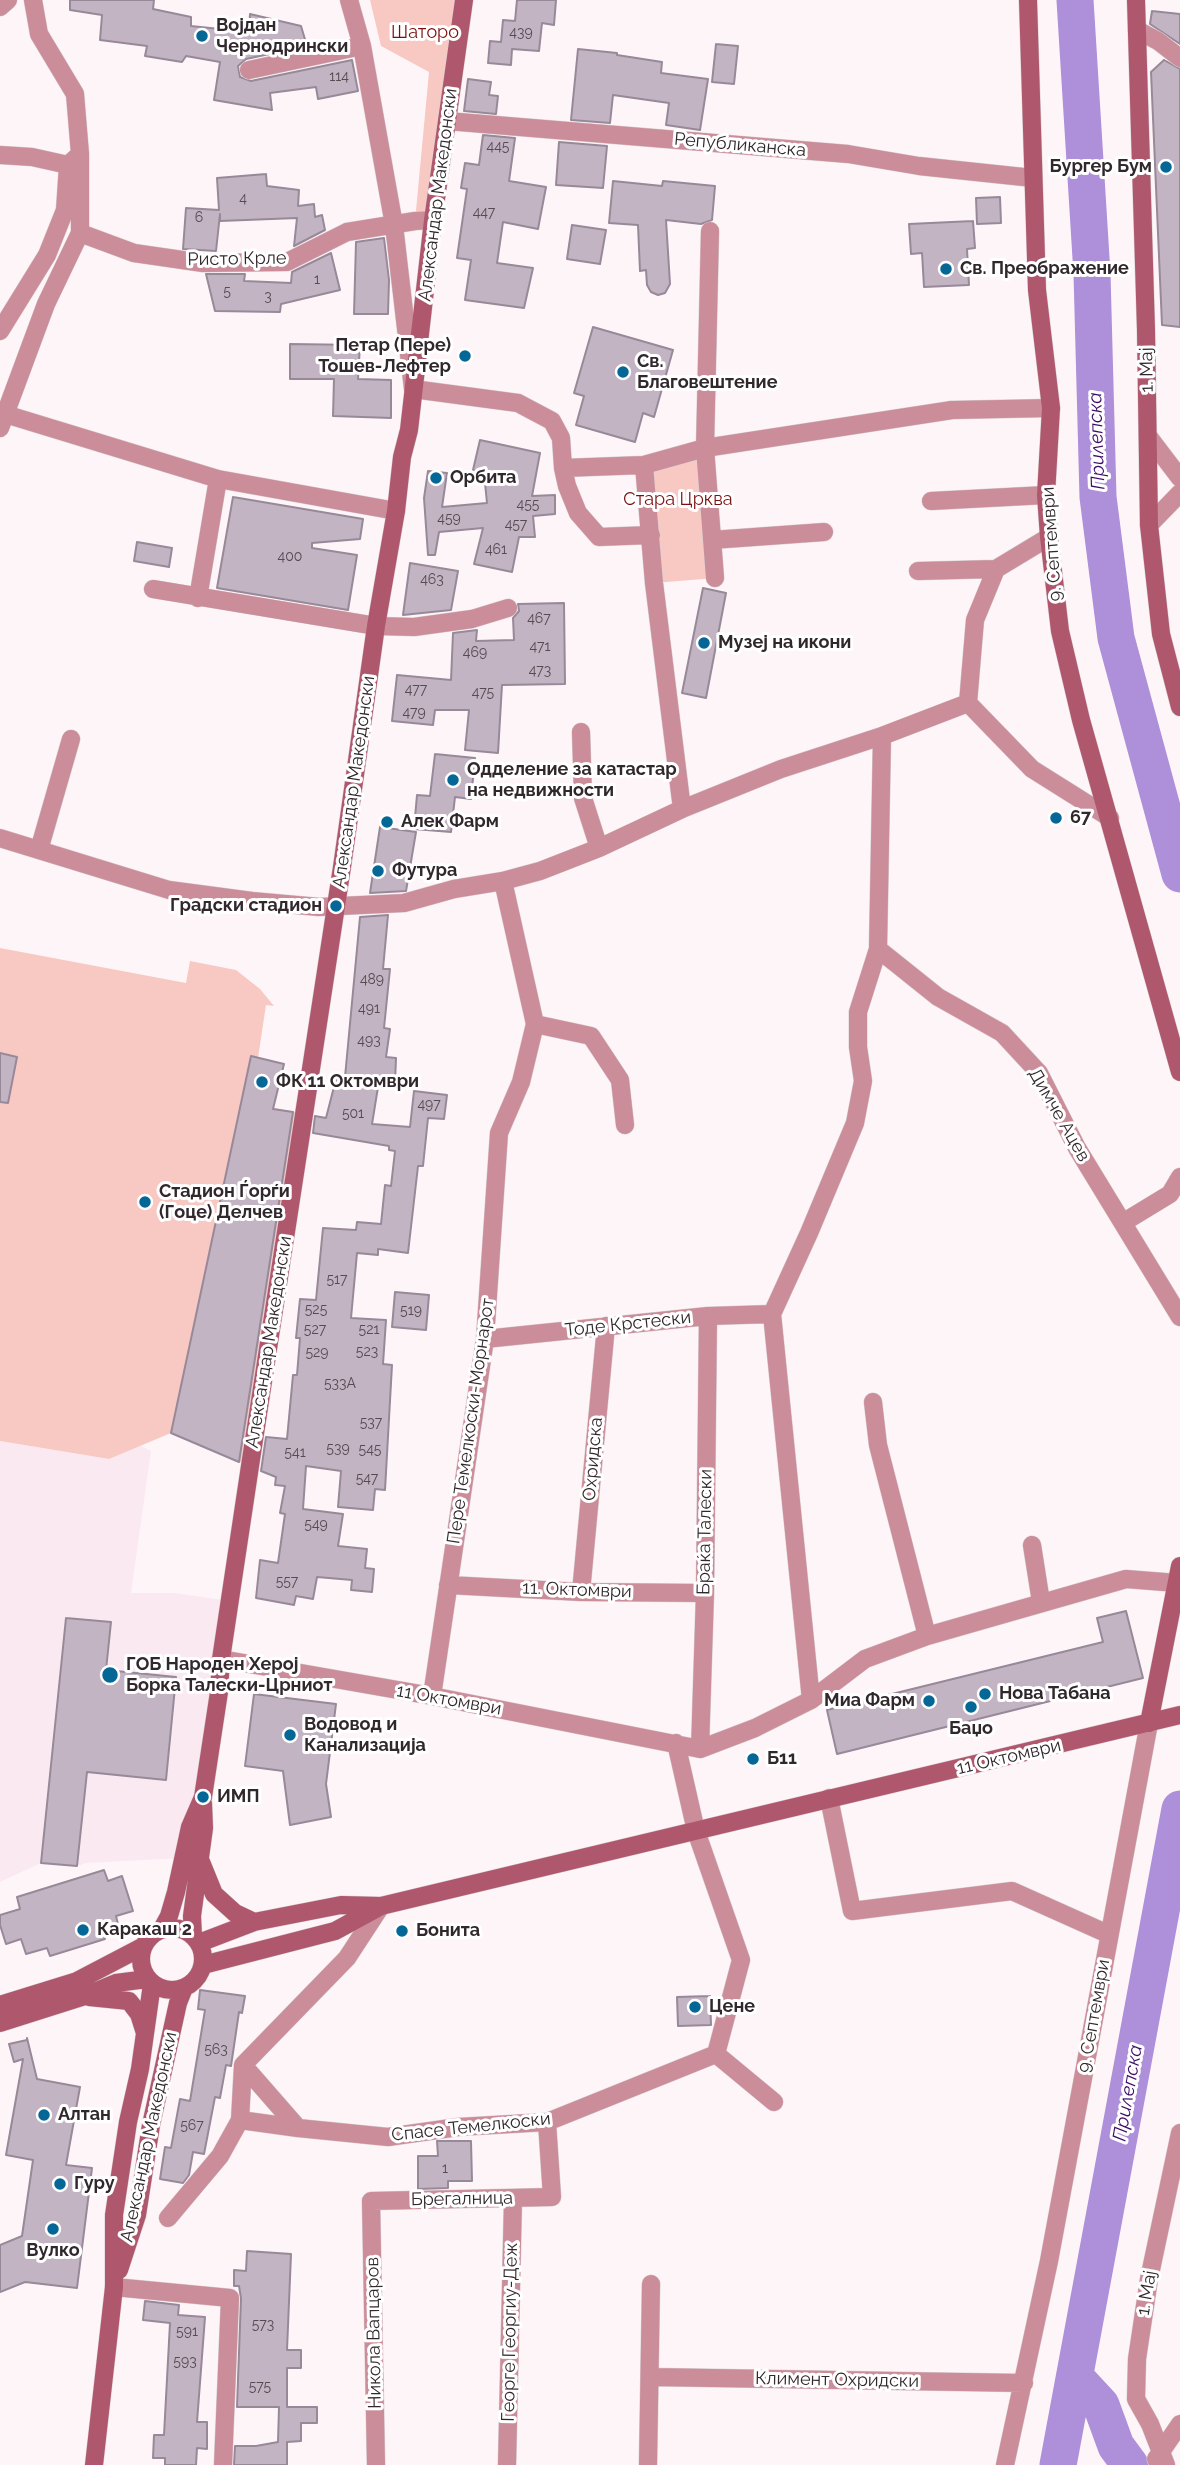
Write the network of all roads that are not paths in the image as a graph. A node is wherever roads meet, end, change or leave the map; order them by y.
1 (8, 0) edge
2 (33, 0) edge
3 (349, 0) edge
4 (464, 0) edge
5 (1028, 0) edge
6 (1136, 0) edge
7 (0, 7) edge
8 (1137, 30) junction
9 (362, 46) junction
10 (1180, 58) edge
11 (249, 70) dead end
12 (447, 121) junction
13 (0, 155) edge
14 (74, 160) junction
15 (1033, 178) junction
16 (433, 220) junction
17 (394, 225) junction
18 (710, 231) dead end
19 (80, 233) junction
20 (0, 331) edge
21 (414, 389) junction
22 (1051, 408) junction
23 (2, 421) edge
24 (1148, 436) junction
25 (705, 448) junction
26 (644, 465) junction
27 (563, 468) junction
28 (1180, 478) edge
29 (218, 479) junction
30 (1180, 493) edge
31 (1046, 495) junction
32 (931, 501) dead end
33 (396, 511) junction
34 (1149, 525) junction
35 (824, 532) dead end
36 (650, 536) junction
37 (1048, 537) junction
38 (712, 540) junction
39 (996, 569) junction
40 (918, 571) dead end
41 (715, 578) dead end
42 (153, 589) dead end
43 (198, 598) junction
44 (508, 608) dead end
45 (376, 626) junction
46 (968, 703) junction
47 (1180, 707) edge
48 (582, 732) dead end
49 (882, 736) junction
50 (71, 739) dead end
51 (682, 809) junction
52 (1110, 818) junction
53 (0, 838) edge
54 (599, 848) junction
55 (40, 850) junction
56 (503, 881) junction
57 (336, 906) junction
58 (878, 949) junction
59 (535, 1024) junction
60 (1180, 1072) edge
61 (625, 1125) dead end
62 (1180, 1177) edge
63 (1124, 1222) junction
64 (772, 1314) junction
65 (708, 1316) junction
66 (1180, 1317) edge
67 (606, 1326) junction
68 (485, 1339) junction
69 (873, 1402) dead end
70 (1032, 1545) dead end
71 (1178, 1575) edge
72 (448, 1584) junction
73 (581, 1592) junction
74 (705, 1593) junction
75 (1041, 1602) junction
76 (927, 1636) junction
77 (221, 1659) junction
78 (432, 1696) junction
79 (811, 1700) junction
80 (1180, 1715) edge
81 (1149, 1723) junction
82 (676, 1743) junction
83 (700, 1749) junction
84 (203, 1797) junction
85 (829, 1798) junction
86 (696, 1831) junction
87 (200, 1859) junction
88 (381, 1906) junction
89 (254, 1923) junction
90 (162, 1929) junction
91 (1108, 1934) junction
92 (196, 1939) junction
93 (142, 1947) junction
94 (203, 1965) junction
95 (150, 1981) junction
96 (184, 1988) junction
97 (82, 1997) junction
98 (0, 2005) edge
99 (0, 2023) edge
100 (145, 2033) junction
101 (716, 2054) junction
102 (243, 2065) junction
103 (774, 2102) dead end
104 (240, 2120) junction
105 (547, 2122) junction
106 (298, 2128) junction
107 (1180, 2133) edge
108 (513, 2199) junction
109 (372, 2201) joint
110 (168, 2218) dead end
111 (651, 2284) dead end
112 (114, 2287) junction
113 (650, 2377) junction
114 (1024, 2383) junction
115 (1180, 2424) edge
116 (1159, 2461) edge
117 (94, 2465) edge
118 (223, 2465) edge
119 (376, 2465) edge
120 (507, 2465) edge
121 (648, 2465) edge
122 (1005, 2465) edge

1 - 7 street
2 - 14 street
3 - 9 street, Александар Македонски
4 - 12 street, Александар Македонски
5 - 15 street, 9. Септември
6 - 8 street, 1. Мај
8 - 10 street
8 - 24 street, 1. Мај
9 - 11 street
9 - 17 street, Александар Македонски
12 - 15 street, Републиканска
12 - 16 street, Александар Македонски
13 - 14 street
14 - 19 street
14 - 20 street
15 - 22 street, 9. Септември
16 - 17 street, Ристо Крле
16 - 21 street, Александар Македонски
17 - 19 street, Ристо Крле
17 - 21 street, Александар Македонски
18 - 25 street
19 - 23 street
21 - 27 street
21 - 33 street, Александар Македонски
22 - 25 street
22 - 31 street, 9. Септември
23 - 29 street
24 - 28 street
24 - 34 street, 1. Мај
25 - 26 street
25 - 38 street
26 - 27 street
26 - 36 street
27 - 36 street
29 - 33 street
29 - 43 street
30 - 34 street
31 - 32 street
31 - 37 street, 9. Септември
33 - 45 street, Александар Македонски
34 - 47 street, 1. Мај
35 - 38 street
36 - 51 street
37 - 39 street
37 - 52 street, 9. Септември
38 - 41 street
39 - 40 street
39 - 46 street
42 - 43 street
43 - 45 street
44 - 45 street
45 - 57 street, Александар Македонски
46 - 49 street
46 - 52 street
48 - 54 street
49 - 51 street
49 - 58 street
50 - 55 street
51 - 54 street
52 - 60 street, 9. Септември
53 - 55 street
54 - 56 street
55 - 57 street
56 - 57 street
56 - 59 street, Пере Темелкоски-Морнарот
57 - 77 street, Александар Македонски
58 - 63 street, Димче Ацев
58 - 64 street
59 - 61 street
59 - 68 street, Пере Темелкоски-Морнарот
62 - 63 street
63 - 66 street, Димче Ацев
64 - 65 street, Тоде Крстески
64 - 79 street
65 - 67 street, Тоде Крстески
65 - 74 street, Браќа Талески
67 - 68 street, Тоде Крстески
67 - 73 street, Охридска
68 - 72 street, Пере Темелкоски-Морнарот
69 - 76 street
70 - 75 street
71 - 75 street
71 - 81 street, 9. Септември
72 - 73 street, 11. Октомври
72 - 78 street, Пере Темелкоски-Морнарот
73 - 74 street, 11. Октомври
74 - 83 street, Браќа Талески
75 - 76 street
76 - 79 street
77 - 78 street, 11 Октомври
77 - 84 street, Александар Македонски
78 - 82 street, 11 Октомври
79 - 83 street
80 - 81 street, 11 Октомври
81 - 85 street, 11 Октомври
81 - 91 street, 9. Септември
82 - 83 street, 11 Октомври
82 - 86 street
84 - 87 street
84 - 90 street, Александар Македонски
85 - 86 street, 11 Октомври
85 - 91 street
86 - 88 street, 11 Октомври
86 - 101 street
87 - 89 street
87 - 92 street
88 - 89 street, 11 Октомври
88 - 94 street, 11 Октомври
88 - 102 street
89 - 92 street, 11 Октомври
90 - 92 street
90 - 93 street
91 - 114 street, 9. Септември
92 - 94 street
93 - 95 street
93 - 98 street
94 - 96 street
95 - 96 street
95 - 97 street
95 - 100 street, Александар Македонски
96 - 112 street, Александар Македонски
97 - 99 street
97 - 100 street
100 - 112 street, Александар Македонски
101 - 103 street
101 - 105 street, Спасе Темелкоски
102 - 104 street
102 - 106 street
104 - 106 street
104 - 110 street
105 - 106 street, Спасе Темелкоски
105 - 108 street, Брегалница
107 - 116 street, 1. Мај
108 - 109 street, Брегалница
108 - 120 street, Георге Георгиу-Деж
109 - 119 street, Никола Вапцаров
111 - 113 street
112 - 117 street, Александар Македонски
112 - 118 street
113 - 114 street, Климент Охридски
113 - 121 street
114 - 122 street, 9. Септември
115 - 116 street

